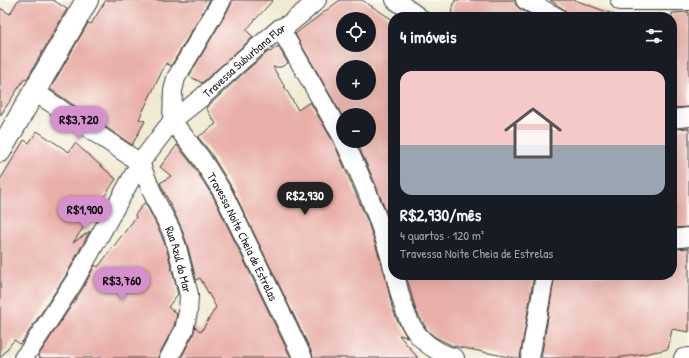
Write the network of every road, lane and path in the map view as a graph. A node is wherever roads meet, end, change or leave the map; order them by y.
1 (86, 0) edge
2 (222, 0) edge
3 (317, 0) edge
4 (395, 0) edge
5 (525, 0) edge
6 (689, 1) edge
7 (619, 6) edge
8 (412, 12) edge
9 (548, 12) edge
10 (280, 28) junction
11 (35, 92) junction
12 (689, 117) edge
13 (677, 118) edge
14 (172, 122) junction
15 (336, 126) edge
16 (348, 148) edge
17 (0, 151) edge
18 (140, 163) junction
19 (689, 237) edge
20 (677, 238) edge
21 (388, 247) edge
22 (396, 280) edge
23 (544, 280) edge
24 (689, 357) edge
25 (23, 358) edge
26 (169, 358) edge
27 (303, 358) edge
28 (455, 358) edge
29 (530, 358) edge
30 (683, 358) edge

1 - 11 street
2 - 14 street
3 - 10 street, Travessa Suburbana Flor
4 - 8 street
5 - 9 street
6 - 7 street
10 - 14 street, Travessa Suburbana Flor
10 - 15 street
11 - 17 street
11 - 18 street
12 - 13 street
14 - 18 street, Travessa Suburbana Flor
14 - 27 street, Travessa Noite Cheia de Estrelas
16 - 21 street
18 - 25 street, Travessa Suburbana Flor
18 - 26 street, Rua Azul do Mar
19 - 20 street
22 - 28 street
23 - 29 street
24 - 30 street

